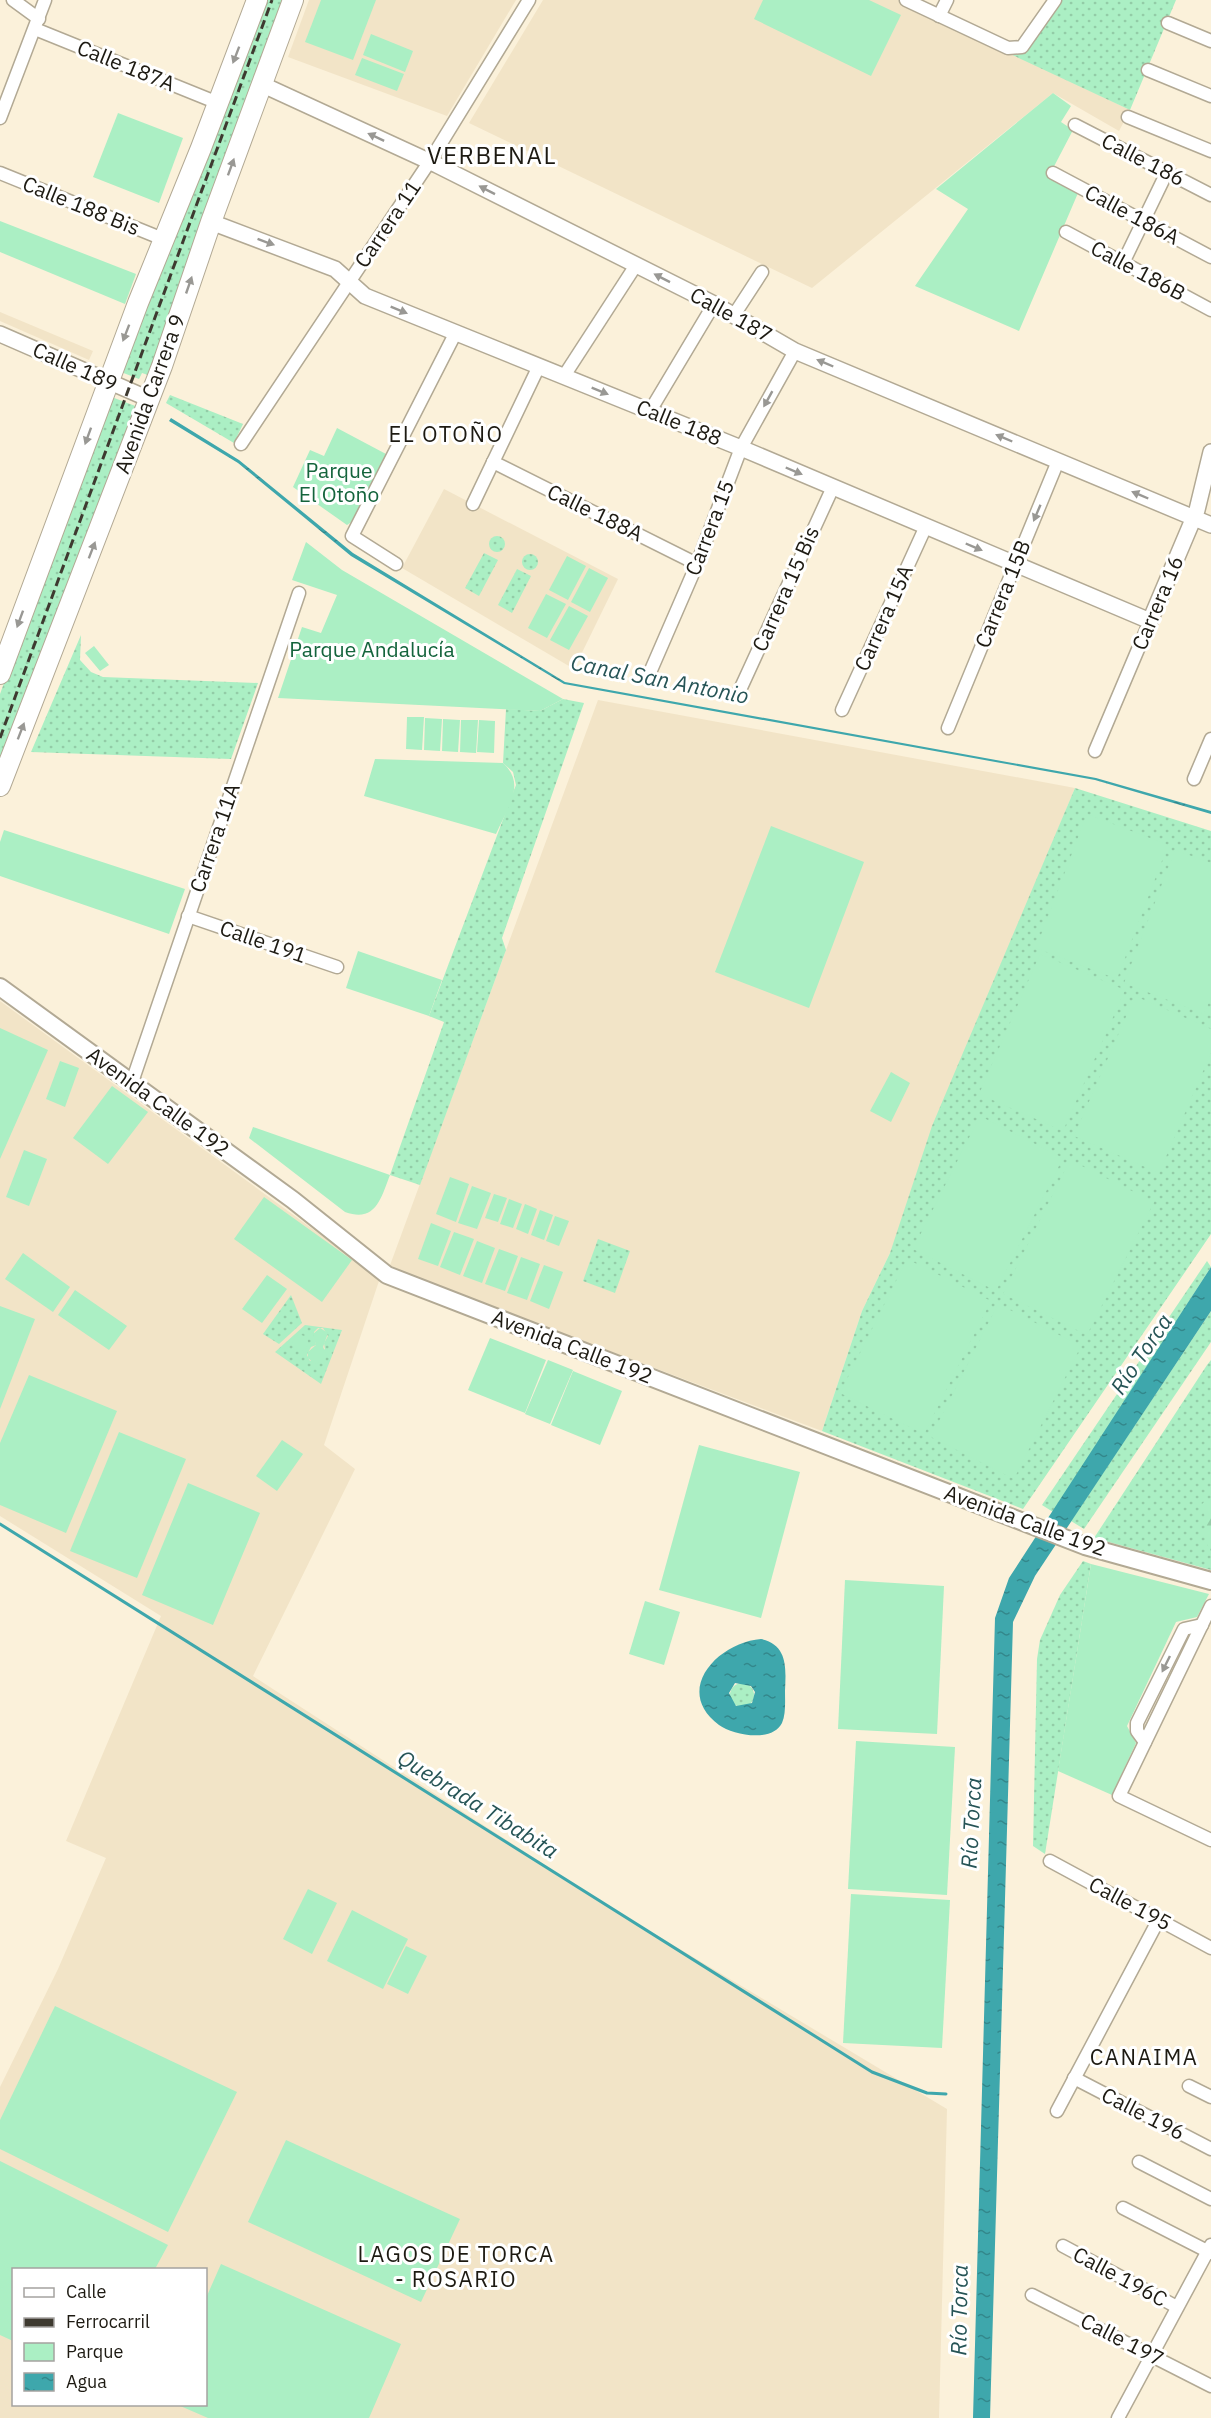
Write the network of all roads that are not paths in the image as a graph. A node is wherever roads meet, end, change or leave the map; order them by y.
1 (13, 0) edge
2 (45, 0) edge
3 (257, 0) edge
4 (293, 0) edge
5 (530, 0) edge
6 (906, 0) edge
7 (947, 0) edge
8 (1055, 0) edge
9 (939, 16) junction
10 (1168, 22) dead end
11 (37, 24) junction
12 (1211, 41) edge
13 (1148, 70) dead end
14 (261, 84) junction
15 (1211, 96) edge
16 (218, 103) junction
17 (1128, 117) dead end
18 (0, 118) edge
19 (1075, 125) dead end
20 (1211, 151) edge
21 (430, 162) junction
22 (1053, 172) dead end
23 (1167, 172) junction
24 (0, 173) edge
25 (1211, 195) edge
26 (1143, 221) junction
27 (211, 222) junction
28 (1066, 232) dead end
29 (163, 239) junction
30 (1211, 257) edge
31 (1123, 263) junction
32 (636, 265) junction
33 (762, 272) dead end
34 (349, 282) junction
35 (714, 304) junction
36 (1211, 310) edge
37 (734, 315) junction
38 (456, 332) junction
39 (0, 334) edge
40 (795, 351) junction
41 (539, 366) junction
42 (564, 376) junction
43 (108, 381) junction
44 (149, 399) junction
45 (650, 411) junction
46 (241, 444) dead end
47 (741, 448) junction
48 (1058, 461) junction
49 (493, 462) junction
50 (1210, 462) edge
51 (833, 487) junction
52 (473, 504) dead end
53 (1194, 518) junction
54 (1211, 525) edge
55 (926, 526) junction
56 (396, 564) dead end
57 (697, 564) junction
58 (1015, 564) junction
59 (299, 593) dead end
60 (1150, 621) junction
61 (0, 674) edge
62 (648, 677) dead end
63 (739, 692) dead end
64 (842, 710) dead end
65 (948, 728) dead end
66 (1211, 739) edge
67 (1095, 751) dead end
68 (1194, 779) dead end
69 (0, 786) edge
70 (188, 916) junction
71 (337, 968) dead end
72 (0, 987) edge
73 (132, 1082) junction
74 (1211, 1581) edge
75 (1211, 1606) edge
76 (1211, 1840) edge
77 (1050, 1861) dead end
78 (1159, 1919) junction
79 (1209, 1943) edge
80 (1074, 2078) junction
81 (1189, 2086) dead end
82 (1211, 2097) edge
83 (1056, 2111) dead end
84 (1211, 2149) edge
85 (1139, 2162) dead end
86 (1211, 2199) edge
87 (1123, 2208) dead end
88 (1063, 2246) dead end
89 (1210, 2250) edge
90 (1032, 2295) dead end
91 (1177, 2307) junction
92 (1152, 2354) junction
93 (1211, 2386) edge
94 (1118, 2418) edge

1 - 11 street, Calle 187A
2 - 11 street
3 -> 16 main road, Avenida Carrera 9
4 - 14 main road, Avenida Carrera 9
5 - 21 street, Carrera 11
6 - 9 street
7 - 9 street
8 - 9 street
10 - 12 street
11 - 16 street, Calle 187A
11 - 18 street
13 - 15 street
21 -> 14 street, Calle 187
27 -> 14 main road, Avenida Carrera 9
16 - 29 main road, Avenida Carrera 9
17 - 20 street
19 - 23 street, Calle 186
32 -> 21 street, Calle 187
21 - 34 street, Carrera 11
22 - 26 street, Calle 186A
23 - 25 street, Calle 186
23 - 26 street
24 - 29 street, Calle 188 Bis
26 - 30 street, Calle 186A
26 - 31 street
27 -> 34 street, Calle 188
44 -> 27 main road, Avenida Carrera 9
28 - 31 street, Calle 186B
29 -> 43 main road, Avenida Carrera 9
31 - 36 street, Calle 186B
35 -> 32 street, Calle 187
32 - 42 street
33 - 37 street
34 -> 38 street, Calle 188
34 - 46 street, Carrera 11
35 - 37 street, Calle 187
35 - 45 street
37 - 40 street, Calle 187
38 - 41 street, Calle 188
38 - 56 street
39 - 43 street, Calle 189
40 -> 47 street, Carrera 15
48 -> 40 street, Calle 187
41 - 42 street, Calle 188
41 - 49 street
42 -> 45 street, Calle 188
43 - 44 street, Calle 189
43 -> 61 main road, Avenida Carrera 9
69 -> 44 main road, Avenida Carrera 9
45 - 47 street, Calle 188
47 -> 51 street, Calle 188
47 - 57 street, Carrera 15
53 -> 48 street, Calle 187
48 -> 58 street, Carrera 15B
49 - 52 street
49 - 57 street, Calle 188A
50 - 53 street, Carrera 16
51 - 55 street, Calle 188
51 - 63 street, Carrera 15 Bis
53 - 54 street, Calle 187
53 - 60 street, Carrera 16
55 -> 58 street, Calle 188
55 - 64 street, Carrera 15A
57 - 62 street, Carrera 15
58 - 60 street, Calle 188
58 - 65 street, Carrera 15B
59 - 70 street, Carrera 11A
60 - 67 street, Carrera 16
66 - 68 street
70 - 71 street, Calle 191
70 - 73 street, Carrera 11A
72 - 73 main road, Avenida Calle 192
73 - 74 main road, Avenida Calle 192
75 - 76 street
77 - 78 street, Calle 195
78 - 79 street, Calle 195
78 - 80 street
80 - 83 street
80 - 84 street, Calle 196
81 - 82 street
85 - 86 street
87 - 89 street
88 - 91 street, Calle 196C
89 - 91 street
90 - 92 street, Calle 197
91 - 92 street
92 - 93 street, Calle 197
92 - 94 street

